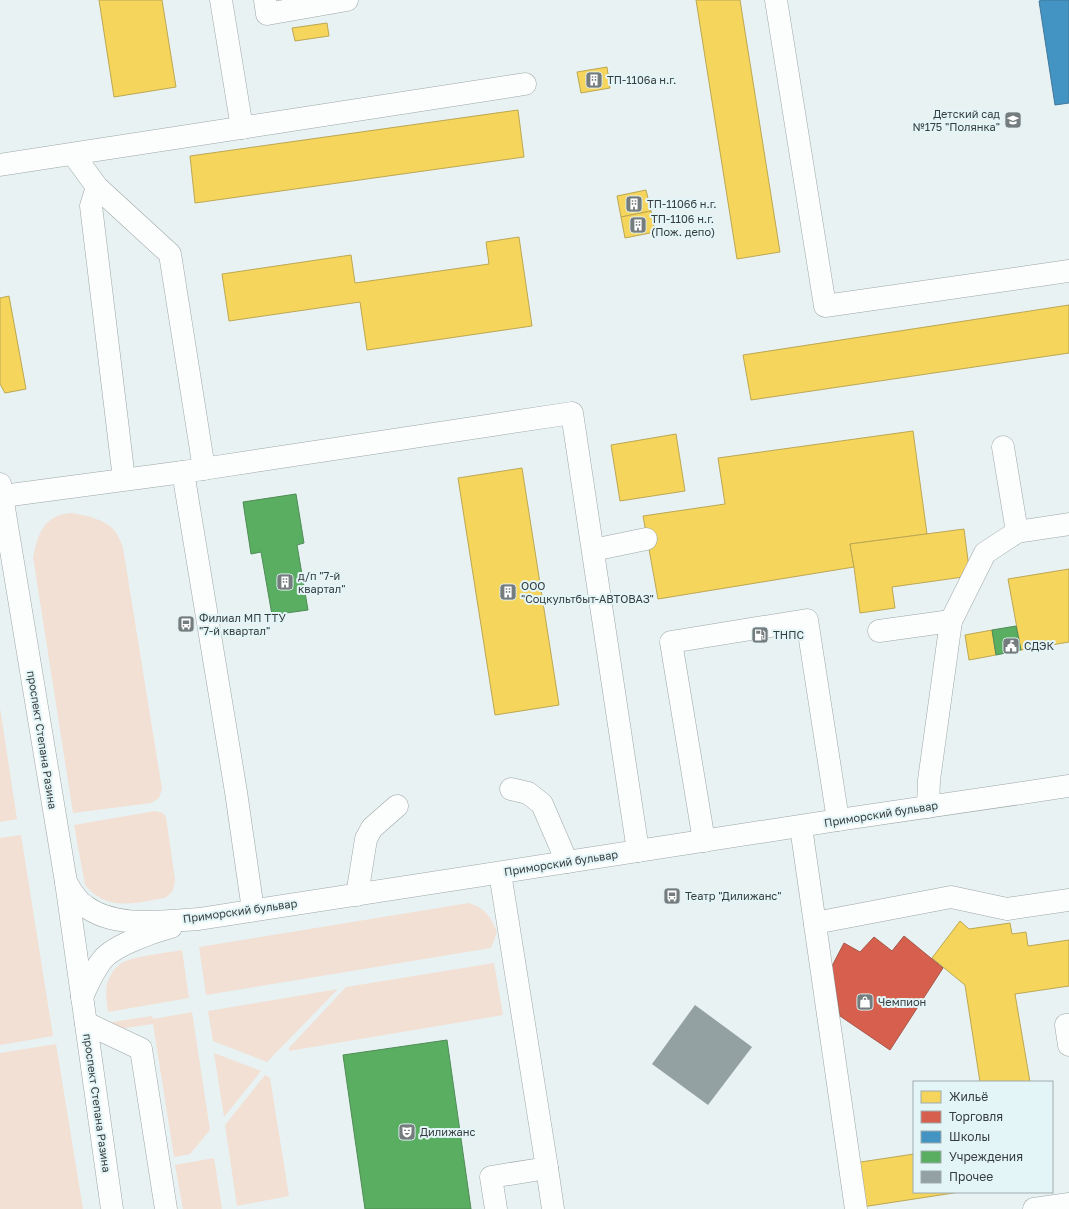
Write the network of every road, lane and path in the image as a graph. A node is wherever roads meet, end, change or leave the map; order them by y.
1 (221, 0) edge
2 (265, 0) edge
3 (347, 0) edge
4 (776, 0) edge
5 (525, 84) dead end
6 (242, 128) junction
7 (73, 154) junction
8 (0, 165) edge
9 (97, 187) junction
10 (1069, 270) edge
11 (1003, 447) dead end
12 (194, 470) junction
13 (124, 479) junction
14 (1, 490) edge
15 (1069, 524) edge
16 (1017, 532) junction
17 (646, 539) dead end
18 (593, 550) junction
19 (951, 621) junction
20 (879, 630) dead end
21 (1069, 786) edge
22 (511, 789) dead end
23 (397, 806) dead end
24 (928, 807) junction
25 (838, 820) junction
26 (801, 827) junction
27 (704, 841) junction
28 (638, 851) junction
29 (567, 862) junction
30 (500, 873) junction
31 (66, 882) junction
32 (357, 894) junction
33 (1069, 900) edge
34 (253, 910) junction
35 (199, 919) junction
36 (815, 923) junction
37 (82, 997) junction
38 (86, 1023) junction
39 (1069, 1025) edge
40 (1069, 1045) edge
41 (547, 1168) junction
42 (1069, 1204) edge
43 (112, 1209) edge
44 (166, 1209) edge
45 (496, 1209) edge
46 (553, 1209) edge
47 (856, 1209) edge
48 (1034, 1209) edge

1 - 6 main road
2 - 3 main road
4 - 10 main road
5 - 6 main road
6 - 7 main road
7 - 8 main road
7 - 9 main road
9 - 12 main road
9 - 13 main road
11 - 16 main road
12 - 13 main road
12 - 18 main road
12 - 34 main road
13 - 14 main road
14 - 31 main road, проспект Степана Разина
15 - 16 main road
16 - 19 main road
17 - 18 main road
18 - 28 main road
19 - 20 main road
19 - 24 main road
21 - 24 main road, Приморский бульвар
22 - 29 main road
23 - 32 main road
24 - 25 main road, Приморский бульвар
25 - 26 main road, Приморский бульвар
25 - 27 main road
26 - 27 main road, Приморский бульвар
26 - 36 main road
27 - 28 main road, Приморский бульвар
28 - 29 main road, Приморский бульвар
29 - 30 main road, Приморский бульвар
30 - 32 main road, Приморский бульвар
30 - 41 main road
31 - 35 main road, Приморский бульвар
31 - 37 main road, проспект Степана Разина
32 - 34 main road, Приморский бульвар
33 - 36 main road
34 - 35 main road, Приморский бульвар
35 - 37 main road
36 - 47 main road
37 - 38 main road, проспект Степана Разина
38 - 43 main road, проспект Степана Разина
38 - 44 main road
39 - 40 main road
41 - 45 main road
41 - 46 main road
42 - 48 main road

